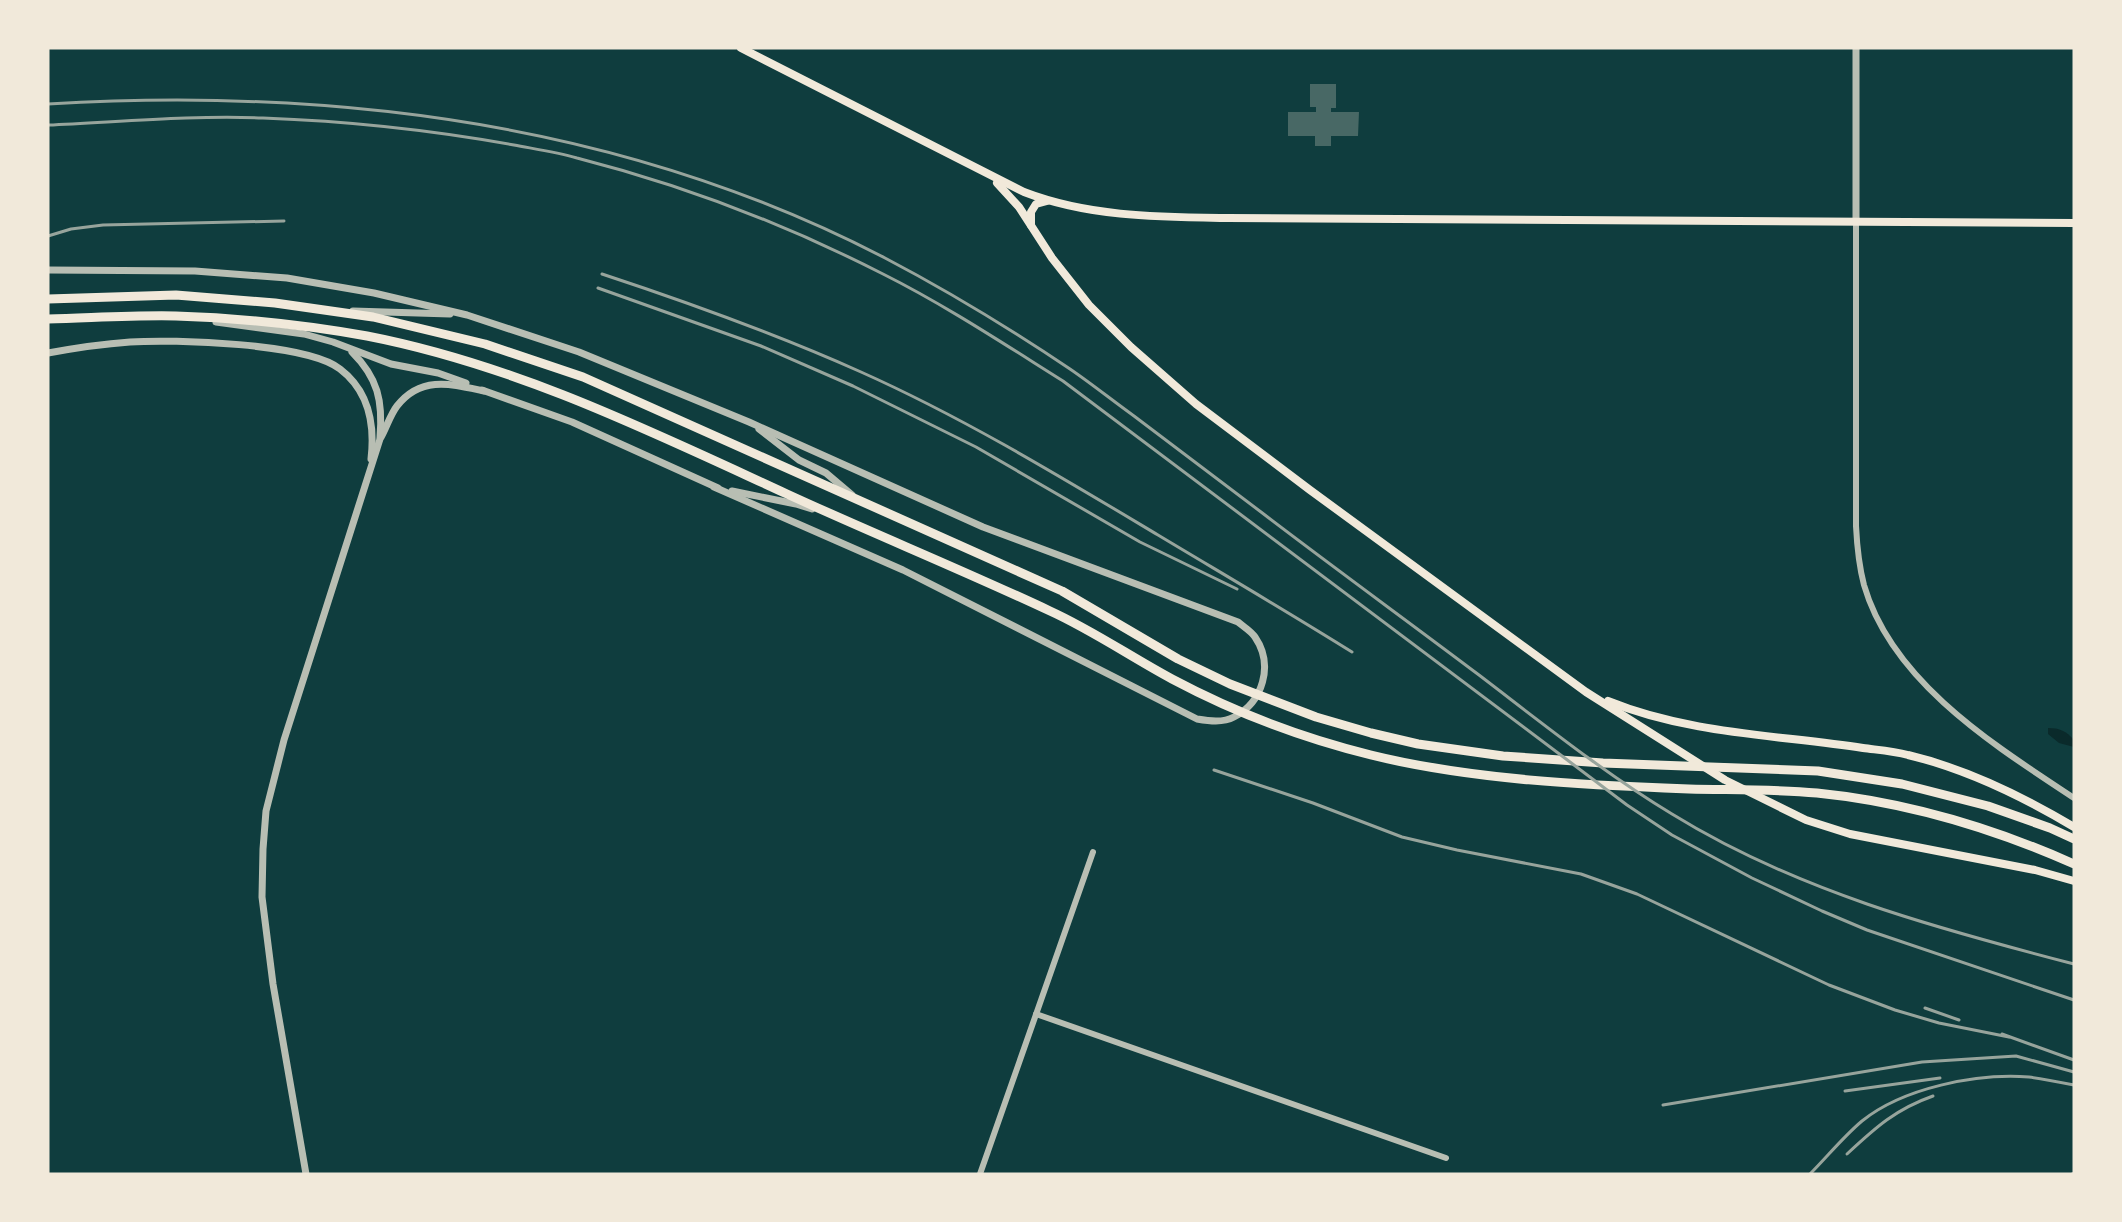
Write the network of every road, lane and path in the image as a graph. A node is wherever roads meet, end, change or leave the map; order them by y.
1 (741, 48) edge
2 (1856, 48) edge
3 (989, 175) junction
4 (1024, 192) junction
5 (1047, 201) junction
6 (1856, 221) junction
7 (2074, 223) edge
8 (1031, 226) junction
9 (48, 270) edge
10 (48, 298) edge
11 (333, 311) junction
12 (468, 315) junction
13 (175, 316) junction
14 (48, 319) edge
15 (351, 351) junction
16 (48, 353) edge
17 (484, 391) junction
18 (749, 422) junction
19 (380, 439) junction
20 (368, 477) junction
21 (714, 487) junction
22 (856, 498) junction
23 (847, 522) junction
24 (1586, 692) junction
25 (2074, 798) edge
26 (2074, 827) edge
27 (2074, 839) edge
28 (1093, 852) dead end
29 (2074, 864) edge
30 (2074, 881) edge
31 (1036, 1014) junction
32 (1446, 1158) dead end
33 (306, 1174) edge
34 (980, 1174) edge

1 - 3 main road
2 - 6 street
3 - 4 main road
3 - 8 main road
4 - 5 main road
4 - 8 main road
5 - 6 main road
5 - 8 main road
6 - 7 main road
6 - 25 street
8 - 24 main road
9 - 12 street
10 - 11 main road
11 - 12 street
11 - 22 main road
12 - 18 street
13 - 14 main road
13 - 15 street
13 - 23 main road
15 - 17 street
15 - 19 street
16 - 20 street
17 - 19 street
17 - 21 street
18 - 21 street
18 - 22 street
19 - 20 street
20 - 33 street
21 - 23 street
22 - 27 main road
23 - 29 main road
24 - 26 main road
24 - 30 main road
28 - 31 street
31 - 32 street
31 - 34 street

